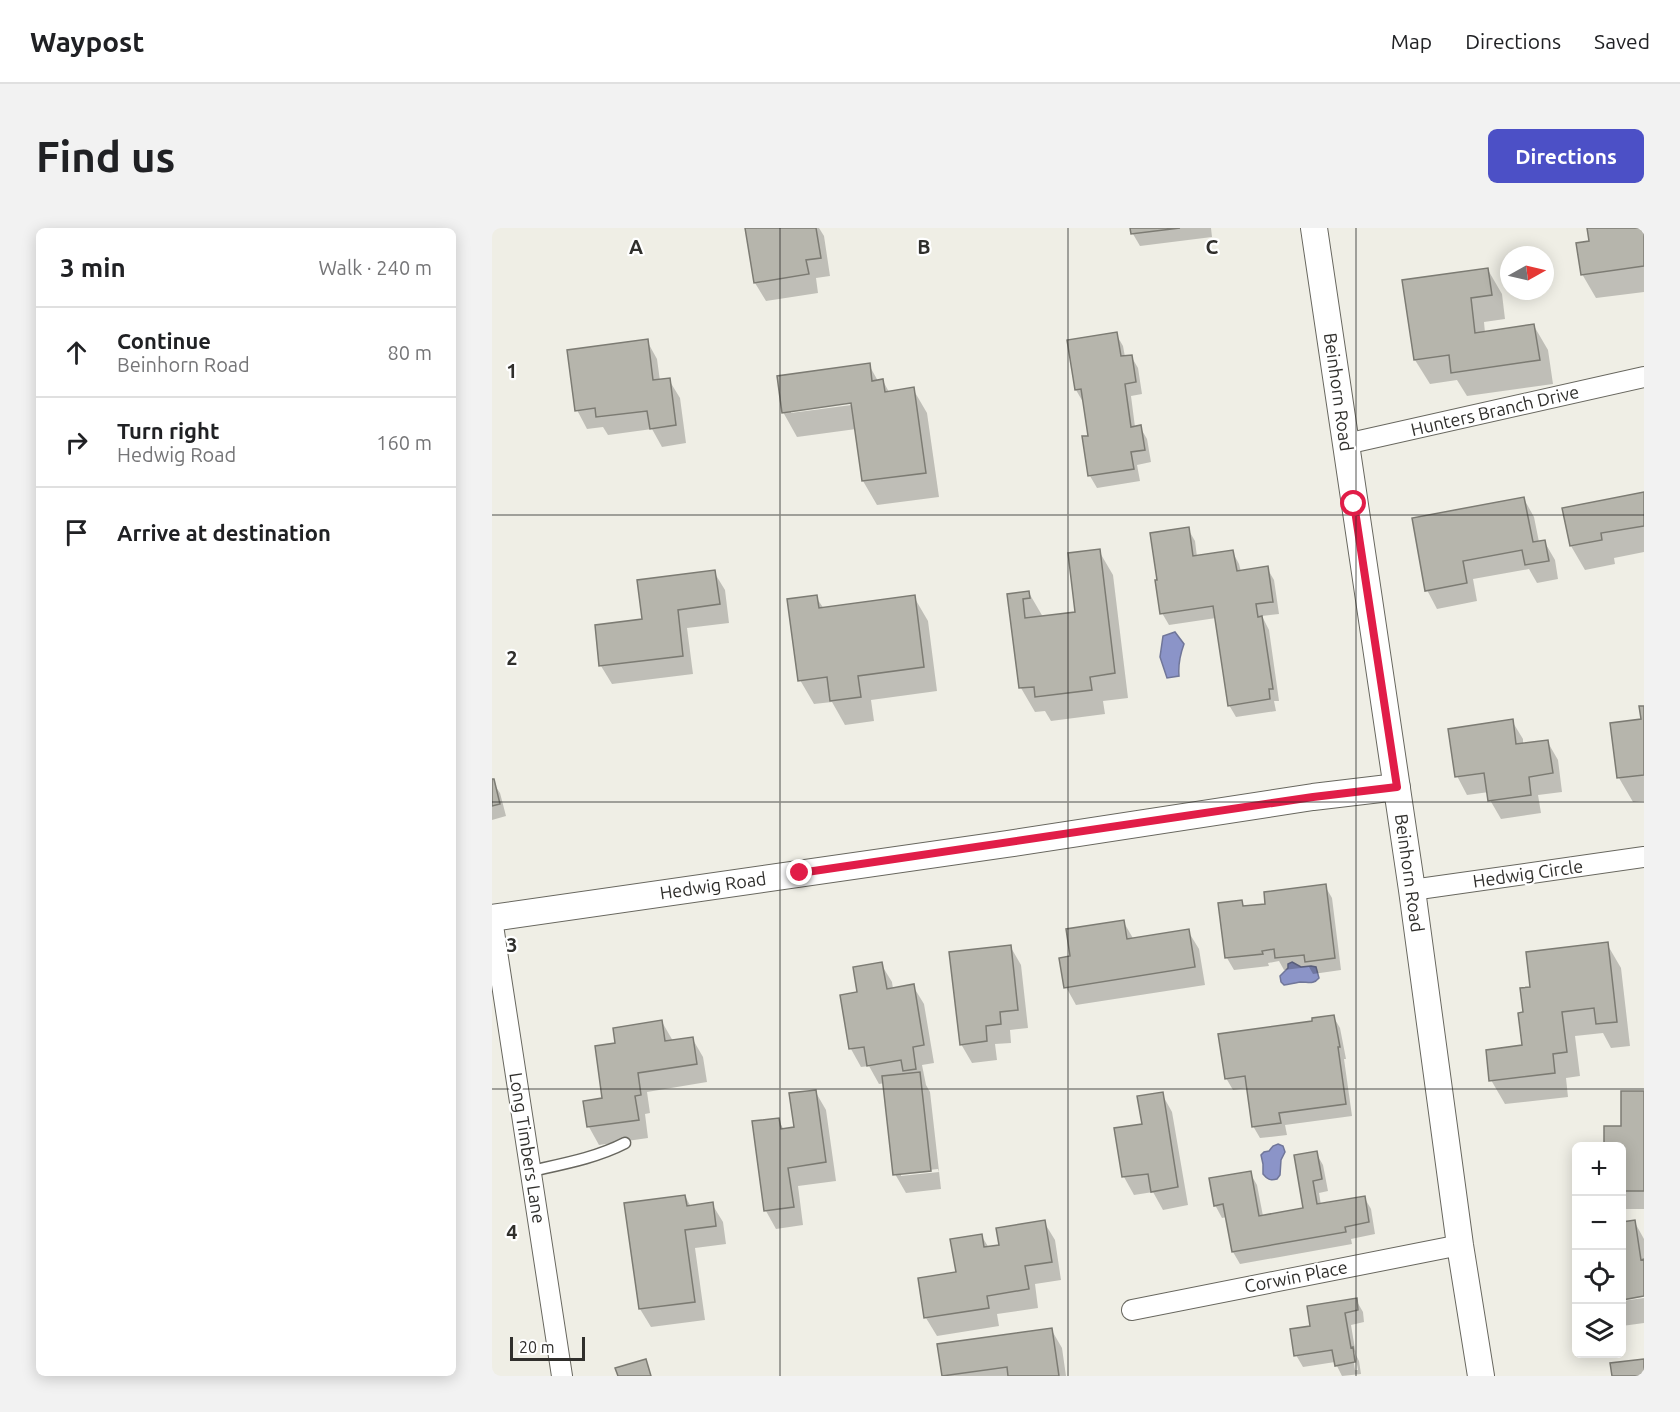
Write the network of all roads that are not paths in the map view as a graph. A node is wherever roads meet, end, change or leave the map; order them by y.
1 (1314, 228) edge
2 (1644, 377) edge
3 (1346, 444) junction
4 (1397, 787) junction
5 (1644, 857) edge
6 (1412, 890) junction
7 (492, 919) edge
8 (624, 1143) dead end
9 (531, 1171) junction
10 (1460, 1245) junction
11 (1132, 1310) dead end
12 (562, 1376) edge
13 (1481, 1376) edge

1 - 3 street, Beinhorn Road
2 - 3 street, Hunters Branch Drive
3 - 4 street, Beinhorn Road
4 - 6 street, Beinhorn Road
4 - 7 street, Hedwig Road
5 - 6 street, Hedwig Circle
6 - 10 street, Beinhorn Road
7 - 9 street, Long Timbers Lane
8 - 9 lane
9 - 12 street, Long Timbers Lane
10 - 11 street, Corwin Place
10 - 13 street, Beinhorn Road

